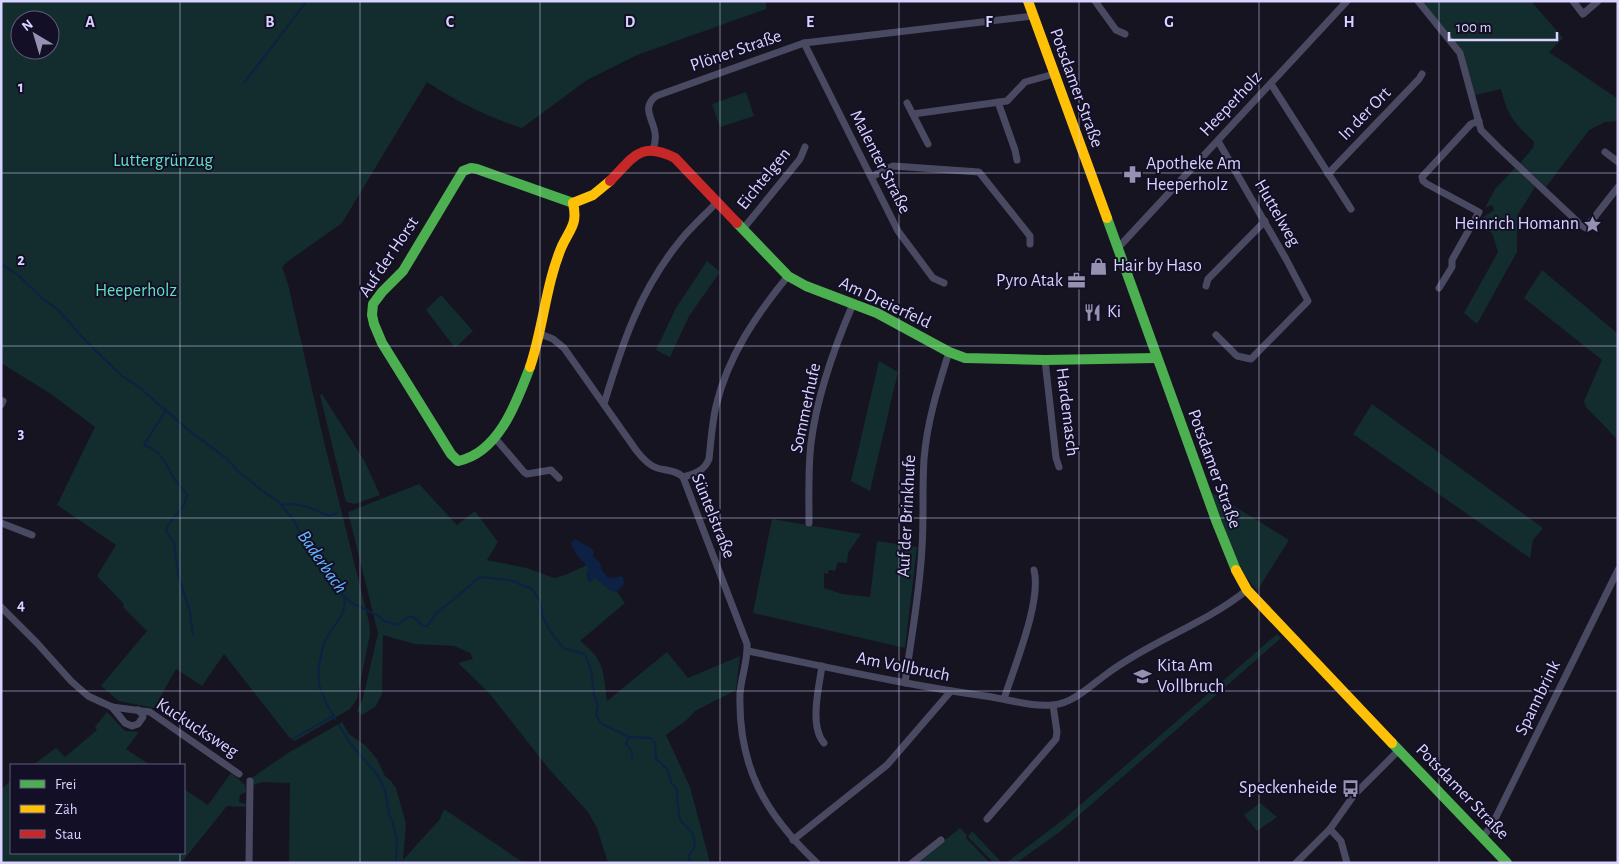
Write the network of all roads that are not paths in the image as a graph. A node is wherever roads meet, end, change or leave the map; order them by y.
1 (1028, 1) edge
2 (1095, 1) edge
3 (1347, 1) edge
4 (1418, 1) edge
5 (1573, 1) edge
6 (1598, 1) edge
7 (1034, 16) junction
8 (1125, 34) dead end
9 (804, 43) junction
10 (1054, 74) junction
11 (1422, 74) dead end
12 (1271, 84) junction
13 (998, 102) junction
14 (907, 103) dead end
15 (912, 114) junction
16 (1479, 121) junction
17 (1218, 141) junction
18 (928, 144) dead end
19 (805, 147) dead end
20 (653, 149) junction
21 (1605, 152) dead end
22 (1017, 160) dead end
23 (1618, 162) edge
24 (1328, 174) junction
25 (871, 177) junction
26 (1618, 187) edge
27 (717, 202) junction
28 (573, 203) junction
29 (1351, 209) dead end
30 (1265, 222) junction
31 (743, 229) junction
32 (1030, 244) dead end
33 (1117, 249) junction
34 (788, 276) junction
35 (944, 283) dead end
36 (1206, 286) dead end
37 (1439, 288) dead end
38 (853, 304) junction
39 (538, 333) junction
40 (1216, 335) dead end
41 (949, 352) junction
42 (1156, 358) junction
43 (1045, 360) junction
44 (604, 404) junction
45 (495, 438) junction
46 (1059, 467) dead end
47 (684, 477) junction
48 (559, 478) dead end
49 (1, 523) edge
50 (809, 523) dead end
51 (32, 535) dead end
52 (1034, 570) dead end
53 (1618, 570) edge
54 (1247, 590) junction
55 (1, 607) edge
56 (748, 651) junction
57 (822, 666) junction
58 (905, 683) junction
59 (951, 691) junction
60 (1004, 699) junction
61 (1053, 705) junction
62 (112, 707) junction
63 (137, 710) junction
64 (824, 743) dead end
65 (1400, 750) junction
66 (239, 774) dead end
67 (250, 780) dead end
68 (987, 819) dead end
69 (1330, 829) junction
70 (1483, 837) junction
71 (793, 840) junction
72 (941, 840) dead end
73 (248, 863) edge
74 (817, 863) edge
75 (912, 863) edge
76 (1296, 863) edge
77 (1347, 863) edge
78 (1507, 863) edge

1 - 7 street, Potsdamer Straße
2 - 8 street
3 - 12 street, Heeperholz
4 - 16 street
5 - 6 street
7 - 9 street, Plöner Straße
7 - 10 street, Potsdamer Straße
9 - 20 street, Plöner Straße
9 - 25 street, Malenter Straße
10 - 13 street
10 - 33 street, Potsdamer Straße
11 - 24 street, In der Ort
12 - 17 street, Heeperholz
12 - 24 street
13 - 15 street
13 - 22 street
14 - 15 street
15 - 18 street
16 - 26 street
16 - 37 street
17 - 30 street, Huttelweg
17 - 33 street, Heeperholz
19 - 31 street, Eichtelgen
20 - 27 street, Am Dreierfeld
20 - 28 street
21 - 23 street
24 - 29 street
25 - 32 street
25 - 35 street, Malenter Straße
27 - 31 street, Am Dreierfeld
27 - 44 street
28 - 39 street
28 - 45 street, Auf der Horst
30 - 36 street
30 - 40 street, Huttelweg
31 - 34 street, Am Dreierfeld
33 - 42 street, Potsdamer Straße
34 - 38 street, Am Dreierfeld
34 - 47 street
38 - 41 street, Am Dreierfeld
38 - 50 street, Sommerhufe
39 - 44 street, Süntelstraße
39 - 45 street
41 - 43 street, Am Dreierfeld
41 - 58 street, Auf der Brinkhufe
42 - 43 street, Am Dreierfeld
42 - 54 street, Potsdamer Straße
43 - 46 street, Hardemasch
44 - 47 street, Süntelstraße
45 - 48 street
47 - 56 street, Süntelstraße
49 - 51 street
52 - 60 street
53 - 70 street, Spannbrink
54 - 61 street, Am Vollbruch
54 - 65 street, Potsdamer Straße
55 - 62 street, Kuckucksweg
56 - 57 street, Am Vollbruch
56 - 71 street
57 - 58 street, Am Vollbruch
57 - 64 street
58 - 59 street, Am Vollbruch
59 - 60 street, Am Vollbruch
59 - 71 street
60 - 61 street, Am Vollbruch
61 - 68 street
62 - 63 street, Kuckucksweg
62 - 63 street, Kuckucksweg
63 - 66 street, Kuckucksweg
65 - 69 street
65 - 70 street, Potsdamer Straße
67 - 73 street
69 - 76 street
69 - 77 street
70 - 78 street, Potsdamer Straße
71 - 74 street
72 - 75 street

